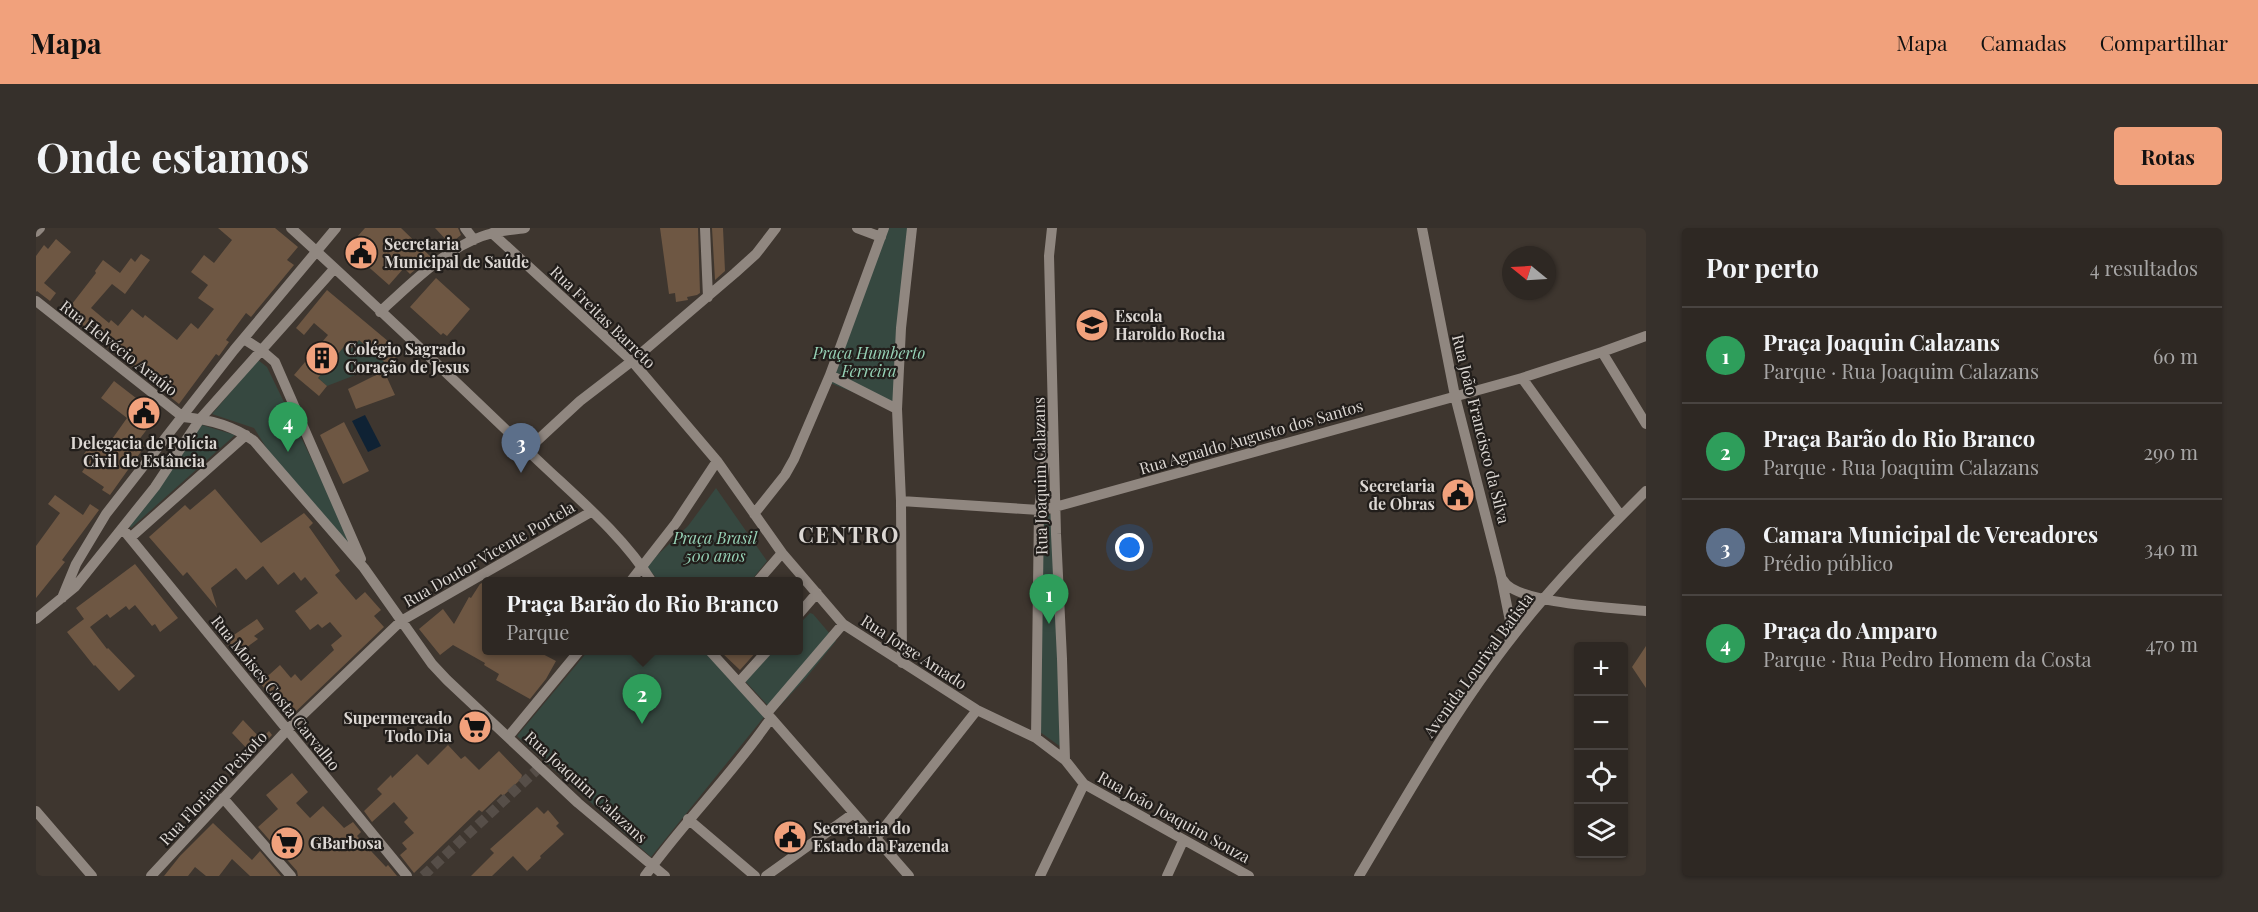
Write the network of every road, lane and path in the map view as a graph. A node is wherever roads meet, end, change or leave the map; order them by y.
1 (40, 228) edge
2 (291, 228) edge
3 (336, 228) edge
4 (465, 228) edge
5 (525, 228) edge
6 (705, 228) edge
7 (776, 228) edge
8 (857, 228) edge
9 (912, 228) edge
10 (1052, 228) edge
11 (1422, 228) edge
12 (36, 232) edge
13 (492, 233) junction
14 (883, 233) edge
15 (474, 240) junction
16 (317, 252) junction
17 (334, 269) junction
18 (708, 297) junction
19 (36, 302) edge
20 (380, 312) junction
21 (1646, 336) edge
22 (244, 339) junction
23 (261, 350) junction
24 (1602, 352) junction
25 (632, 361) junction
26 (830, 375) junction
27 (1522, 378) junction
28 (1455, 396) junction
29 (1053, 406) junction
30 (897, 409) junction
31 (183, 417) junction
32 (200, 419) junction
33 (1646, 424) edge
34 (246, 435) junction
35 (527, 450) junction
36 (717, 461) junction
37 (1646, 490) edge
38 (901, 501) junction
39 (1055, 507) junction
40 (1039, 510) junction
41 (591, 512) junction
42 (754, 514) junction
43 (1621, 516) junction
44 (122, 528) junction
45 (130, 538) junction
46 (782, 553) junction
47 (642, 564) junction
48 (363, 568) junction
49 (1502, 576) junction
50 (633, 577) edge
51 (649, 577) edge
52 (761, 577) edge
53 (817, 593) junction
54 (62, 598) junction
55 (1543, 600) junction
56 (803, 609) edge
57 (1646, 611) edge
58 (36, 619) edge
59 (401, 621) junction
60 (843, 624) junction
61 (1513, 636) junction
62 (577, 655) edge
63 (713, 655) edge
64 (764, 655) edge
65 (902, 663) junction
66 (739, 682) junction
67 (977, 710) junction
68 (769, 715) junction
69 (287, 730) junction
70 (508, 737) junction
71 (1036, 738) junction
72 (1065, 760) junction
73 (1084, 784) junction
74 (223, 798) junction
75 (36, 811) edge
76 (855, 813) junction
77 (688, 819) junction
78 (876, 838) junction
79 (1183, 841) junction
80 (652, 866) junction
81 (907, 873) edge
82 (92, 876) edge
83 (152, 876) edge
84 (291, 876) edge
85 (407, 876) edge
86 (645, 876) edge
87 (665, 876) edge
88 (755, 876) edge
89 (766, 876) edge
90 (919, 876) edge
91 (1040, 876) edge
92 (1167, 876) edge
93 (1249, 876) edge
94 (1359, 876) edge

1 - 12 street
2 - 16 street
3 - 16 street
4 - 15 street
5 - 13 street
6 - 18 street
7 - 18 street
8 - 14 street
9 - 30 street
10 - 29 street, Rua Joaquim Calazans
11 - 28 street, Rua João Francisco da Silva
13 - 15 street
13 - 25 street, Rua Freitas Barreto
14 - 26 street
15 - 20 street
16 - 17 street
16 - 22 street
17 - 20 street
17 - 23 street
18 - 25 street
19 - 31 street, Rua Helvécio Araújo
20 - 35 street
21 - 24 street, Rua Agnaldo Augusto dos Santos
22 - 23 street
22 - 31 street
23 - 32 street
23 - 48 street
24 - 27 street, Rua Agnaldo Augusto dos Santos
24 - 33 street
25 - 35 street
25 - 36 street, Rua Freitas Barreto
26 - 30 street
26 - 42 street
27 - 28 street, Rua Agnaldo Augusto dos Santos
27 - 43 street
28 - 39 street, Rua Agnaldo Augusto dos Santos
28 - 49 street, Rua João Francisco da Silva
29 - 39 street, Rua Joaquim Calazans
29 - 40 street
30 - 38 street
31 - 32 street
31 - 54 street
32 - 34 street
32 - 44 street
34 - 45 street
34 - 48 street
35 - 41 street
36 - 42 street, Rua Freitas Barreto
36 - 47 street
37 - 43 street, Avenida Lourival Batista
38 - 40 street, Rua Agnaldo Augusto dos Santos
38 - 65 street
39 - 40 street, Rua Agnaldo Augusto dos Santos
39 - 72 street, Rua Joaquim Calazans
40 - 71 street
41 - 47 street
41 - 59 street, Rua Doutor Vicente Portela
42 - 46 street, Rua Jorge Amado
43 - 55 street, Avenida Lourival Batista
44 - 45 street, Rua Moises Costa Carvalho
44 - 54 street
45 - 69 street, Rua Moises Costa Carvalho
46 - 52 street
46 - 53 street, Rua Jorge Amado
47 - 50 street
47 - 51 street
48 - 59 street
49 - 55 street
49 - 61 street, Rua João Francisco da Silva
53 - 56 street
53 - 60 street, Rua Jorge Amado
54 - 58 street
55 - 57 street
55 - 61 street, Avenida Lourival Batista
59 - 69 street, Rua Floriano Peixoto
59 - 70 street
60 - 65 street, Rua Jorge Amado
60 - 68 street, Rua Joaquim Calazans
61 - 94 street, Avenida Lourival Batista
62 - 70 street, Rua Joaquim Calazans
63 - 66 street
64 - 66 street
65 - 67 street, Rua Jorge Amado
66 - 68 street
67 - 71 street, Rua Jorge Amado
67 - 78 street
68 - 76 street
68 - 77 street, Rua Joaquim Calazans
69 - 74 street, Rua Floriano Peixoto
69 - 85 street, Rua Moises Costa Carvalho
70 - 80 street, Rua Joaquim Calazans
71 - 72 street, Rua Jorge Amado
72 - 73 street, Rua Jorge Amado
73 - 79 street, Rua João Joaquim Souza
73 - 91 street
74 - 83 street, Rua Floriano Peixoto
74 - 84 street
75 - 82 street
76 - 78 street
76 - 89 street
77 - 80 street, Rua Joaquim Calazans
77 - 88 street
78 - 81 street
79 - 92 street
79 - 93 street, Rua João Joaquim Souza
80 - 86 street
80 - 87 street
81 - 90 street

